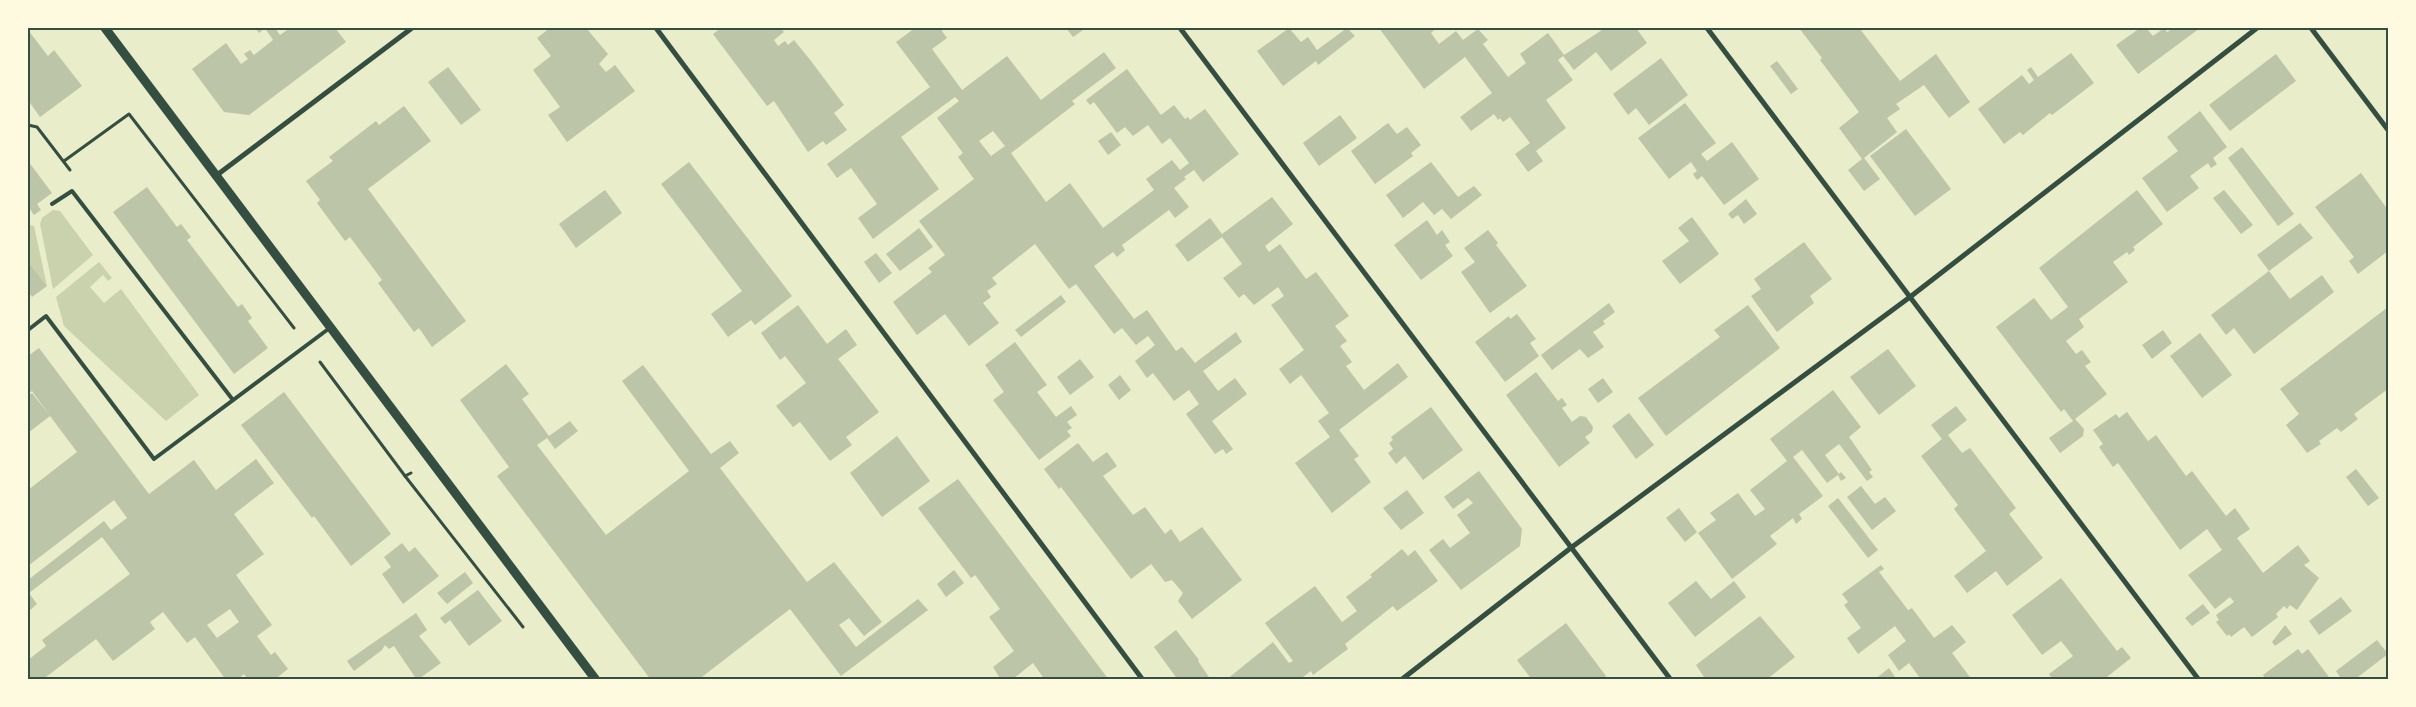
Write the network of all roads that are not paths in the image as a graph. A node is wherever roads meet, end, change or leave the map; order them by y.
1 (106, 28) edge
2 (412, 28) edge
3 (656, 28) edge
4 (1180, 28) edge
5 (1708, 28) edge
6 (2257, 28) edge
7 (2312, 28) edge
8 (2388, 130) edge
9 (217, 175) junction
10 (52, 204) dead end
11 (1910, 297) junction
12 (331, 327) junction
13 (28, 330) edge
14 (233, 400) junction
15 (1572, 548) junction
16 (596, 680) edge
17 (1143, 680) edge
18 (1400, 680) edge
19 (1671, 680) edge
20 (2199, 680) edge

1 - 9 street
2 - 9 street
3 - 17 street
4 - 15 street
5 - 11 street
6 - 11 street
7 - 8 street
9 - 12 street
10 - 14 lane
11 - 15 street
11 - 20 street
12 - 14 lane
12 - 16 street
13 - 14 lane
15 - 18 street
15 - 19 street

